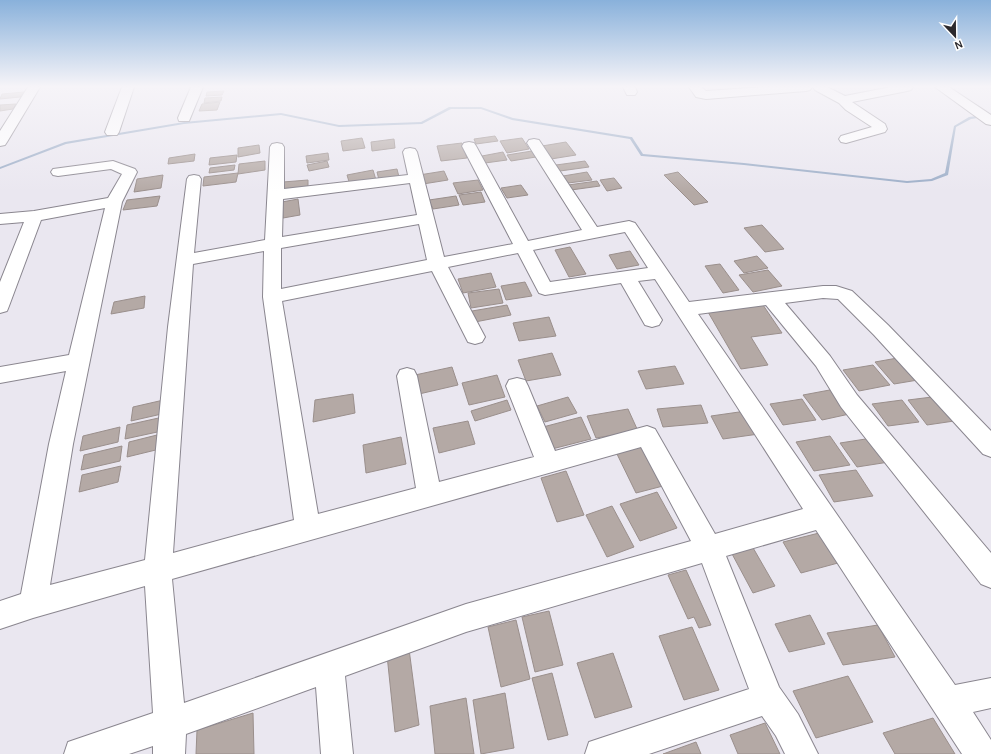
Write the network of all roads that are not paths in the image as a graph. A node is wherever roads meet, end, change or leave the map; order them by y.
1 (11, 122) edge
2 (115, 122) edge
3 (873, 122) edge
4 (112, 132) dead end
5 (2, 135) edge
6 (846, 139) dead end
7 (534, 143) dead end
8 (277, 146) dead end
9 (469, 146) dead end
10 (410, 152) dead end
11 (58, 172) dead end
12 (194, 178) dead end
13 (416, 178) junction
14 (276, 195) junction
15 (114, 202) junction
16 (34, 216) junction
17 (426, 218) junction
18 (0, 219) edge
19 (593, 234) junction
20 (273, 244) junction
21 (522, 248) junction
22 (18, 258) junction
23 (0, 260) edge
24 (185, 260) junction
25 (437, 264) junction
26 (660, 273) junction
27 (626, 276) junction
28 (272, 297) junction
29 (771, 299) junction
30 (0, 306) edge
31 (685, 309) junction
32 (652, 320) dead end
33 (475, 337) dead end
34 (78, 361) junction
35 (0, 375) edge
36 (407, 376) dead end
37 (517, 386) dead end
38 (991, 447) edge
39 (548, 463) junction
40 (430, 496) junction
41 (822, 516) junction
42 (308, 529) junction
43 (709, 548) junction
44 (158, 570) junction
45 (991, 574) edge
46 (33, 604) junction
47 (0, 615) edge
48 (328, 666) junction
49 (991, 693) edge
50 (768, 698) junction
51 (948, 702) junction
52 (170, 724) junction
53 (80, 754) edge
54 (169, 754) edge
55 (337, 754) edge
56 (601, 754) edge
57 (802, 754) edge
58 (981, 754) edge

1 - 5 street
2 - 4 street
3 - 6 street
7 - 19 street
8 - 14 street
9 - 21 street
10 - 13 street
11 - 15 street
12 - 24 street
13 - 14 street
13 - 17 street
14 - 20 street
15 - 16 street
15 - 34 street
16 - 18 street
16 - 22 street
17 - 20 street
17 - 25 street
19 - 21 street
19 - 26 street
20 - 24 street
20 - 28 street
21 - 25 street
21 - 27 street
22 - 23 street
22 - 30 street
24 - 44 street
25 - 28 street
25 - 33 street
26 - 27 street
26 - 31 street
27 - 32 street
28 - 42 street
29 - 31 street
29 - 38 street
29 - 45 street
31 - 41 street
34 - 35 street
34 - 46 street
36 - 40 street
37 - 39 street
39 - 40 street
39 - 43 street
40 - 42 street
41 - 43 street
41 - 51 street
42 - 44 street
43 - 48 street
43 - 50 street
44 - 46 street
44 - 52 street
46 - 47 street
48 - 52 street
48 - 55 street
49 - 51 street
50 - 56 street
50 - 57 street
51 - 58 street
52 - 53 street
52 - 54 street

